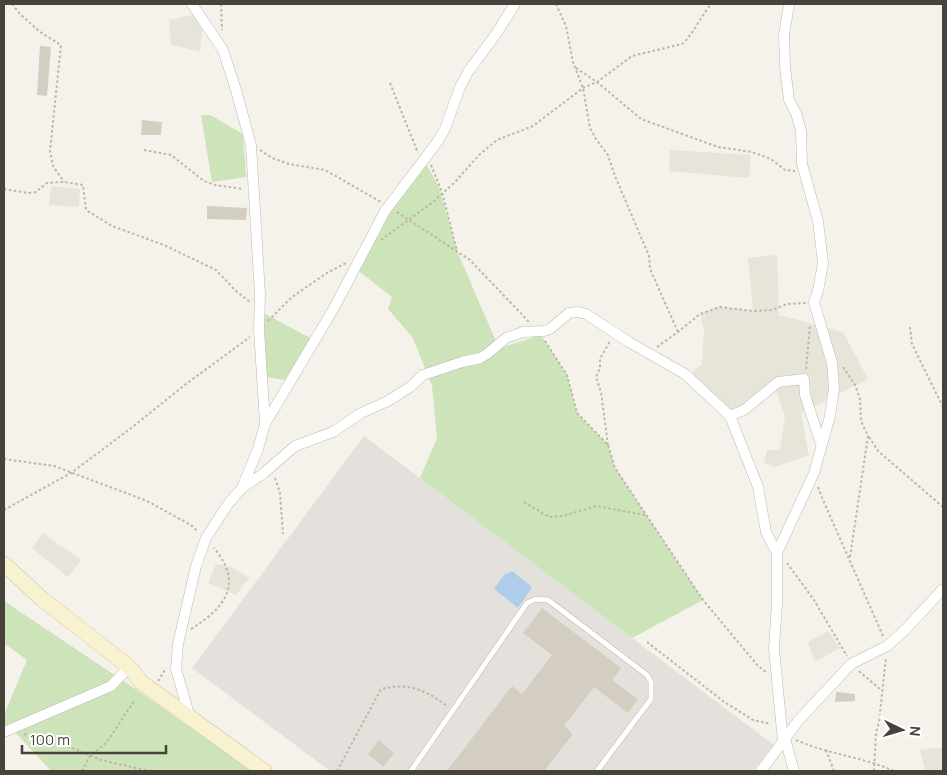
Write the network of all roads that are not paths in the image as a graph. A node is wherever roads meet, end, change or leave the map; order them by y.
1 (192, 4) edge
2 (515, 4) edge
3 (789, 4) edge
4 (730, 416) junction
5 (265, 424) junction
6 (821, 444) junction
7 (242, 488) junction
8 (776, 553) junction
9 (4, 564) edge
10 (943, 589) edge
11 (129, 667) junction
12 (190, 719) junction
13 (8, 731) edge
14 (784, 736) junction
15 (264, 771) edge
16 (412, 771) edge
17 (597, 771) edge
18 (761, 771) edge
19 (794, 771) edge

1 - 5 street
2 - 5 street
3 - 6 street
4 - 6 street
4 - 7 street
4 - 8 street
5 - 7 street
6 - 8 street
7 - 12 street
8 - 14 street
9 - 11 street
10 - 14 street
11 - 12 street
11 - 13 street
12 - 15 street
14 - 18 street
14 - 19 street
16 - 17 lane

